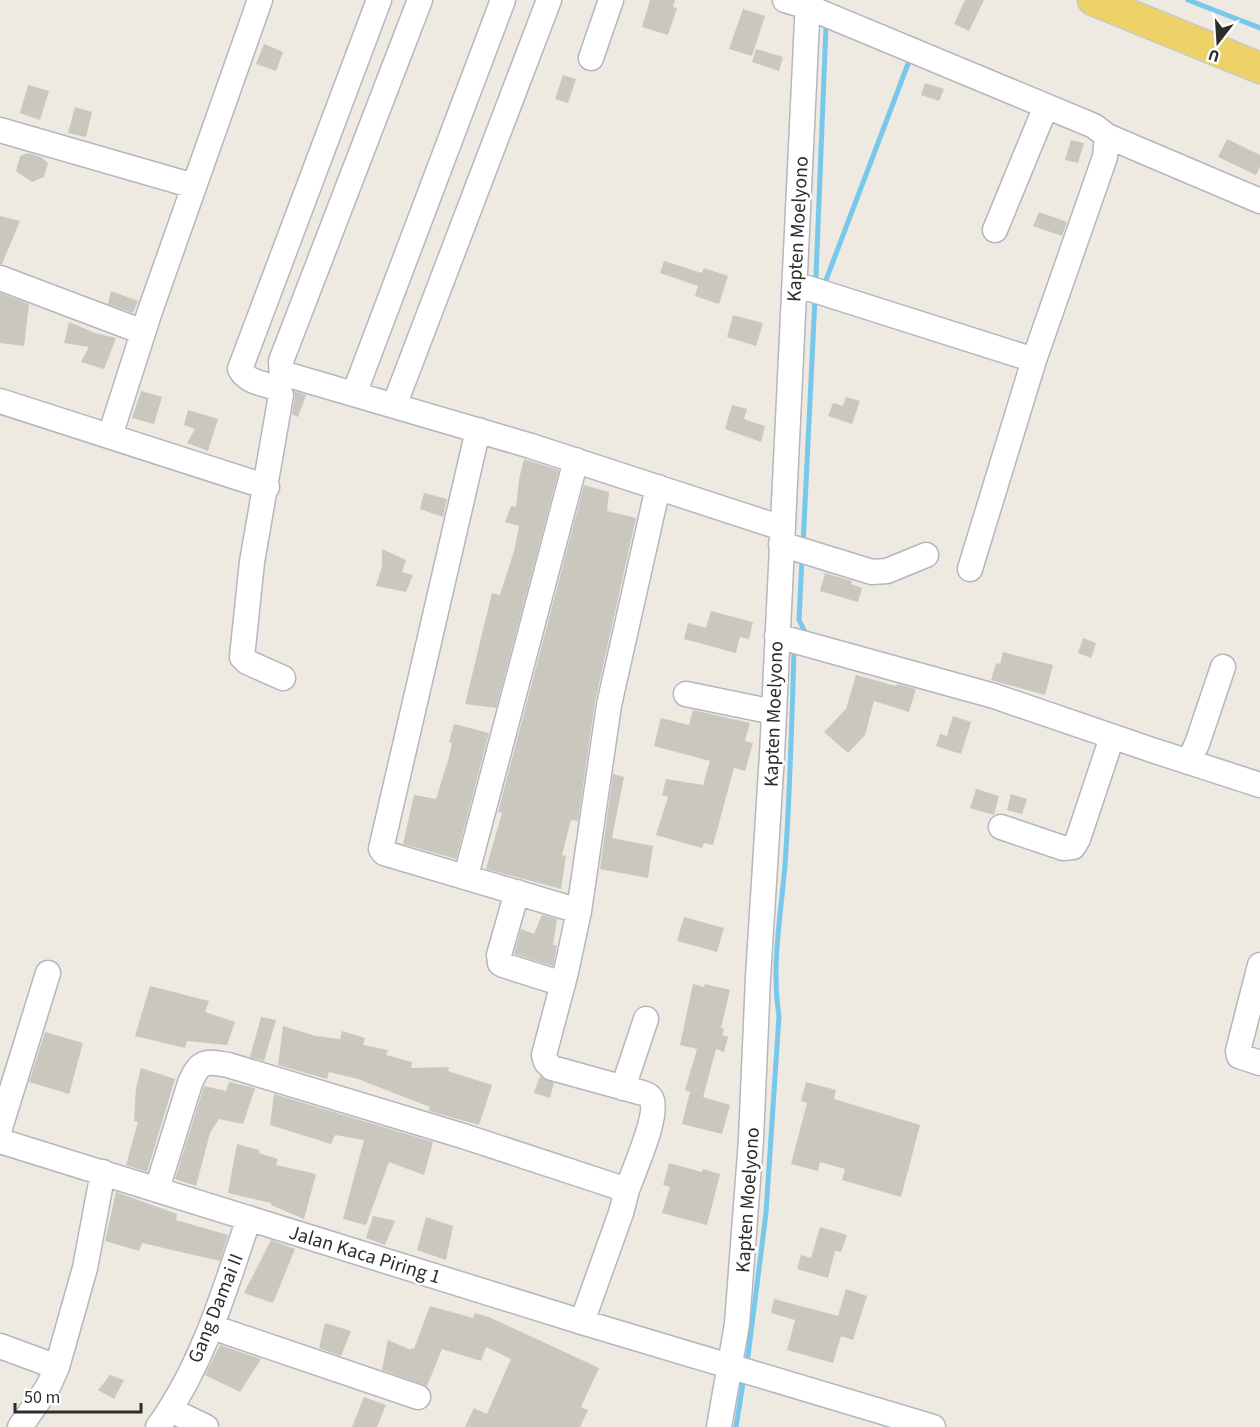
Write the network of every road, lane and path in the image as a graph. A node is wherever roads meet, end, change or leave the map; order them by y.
1 (260, 0) edge
2 (379, 0) edge
3 (420, 0) edge
4 (503, 0) edge
5 (549, 0) edge
6 (610, 0) edge
7 (784, 0) edge
8 (1093, 0) edge
9 (808, 4) edge
10 (591, 58) dead end
11 (1260, 68) edge
12 (1046, 106) junction
13 (0, 130) edge
14 (1107, 136) junction
15 (194, 186) junction
16 (1260, 201) edge
17 (995, 230) dead end
18 (0, 278) edge
19 (795, 284) junction
20 (143, 332) junction
21 (1034, 360) junction
22 (278, 383) junction
23 (354, 394) junction
24 (0, 401) edge
25 (394, 406) junction
26 (478, 430) junction
27 (110, 436) junction
28 (576, 460) junction
29 (267, 487) junction
30 (658, 487) junction
31 (782, 536) junction
32 (926, 555) dead end
33 (970, 569) dead end
34 (777, 636) junction
35 (1223, 667) dead end
36 (283, 678) dead end
37 (686, 694) dead end
38 (774, 712) junction
39 (1112, 737) junction
40 (1188, 762) junction
41 (1260, 785) edge
42 (1001, 827) dead end
43 (466, 876) junction
44 (517, 892) junction
45 (579, 911) junction
46 (1260, 965) edge
47 (48, 974) dead end
48 (562, 984) junction
49 (646, 1019) dead end
50 (1260, 1063) edge
51 (623, 1088) junction
52 (0, 1128) edge
53 (0, 1141) edge
54 (103, 1172) junction
55 (157, 1189) junction
56 (627, 1190) junction
57 (249, 1218) junction
58 (582, 1322) junction
59 (212, 1327) junction
60 (0, 1346) edge
61 (730, 1365) junction
62 (57, 1367) junction
63 (418, 1397) dead end
64 (165, 1418) edge
65 (20, 1427) edge
66 (206, 1427) edge
67 (718, 1427) edge
68 (933, 1427) edge

1 - 15 street
2 - 22 street
3 - 22 street
4 - 23 street
5 - 25 street
6 - 10 street
7 - 9 street
8 - 11 main road
9 - 12 street
9 - 19 street, Kapten Moelyono
12 - 14 street
12 - 17 street
13 - 15 street
14 - 16 street
14 - 21 street
15 - 20 street
18 - 20 street
19 - 21 street
19 - 31 street, Kapten Moelyono
20 - 27 street
21 - 33 street
22 - 23 street
22 - 29 street
23 - 25 street
24 - 27 street
25 - 26 street
26 - 28 street
26 - 43 street
27 - 29 street
28 - 30 street
28 - 43 street
29 - 36 street
30 - 31 street
30 - 45 street
31 - 32 street
31 - 34 street, Kapten Moelyono
34 - 38 street, Kapten Moelyono
34 - 39 street
35 - 40 street
37 - 38 street
38 - 61 street, Kapten Moelyono
39 - 40 street
39 - 42 street
40 - 41 street
43 - 44 street
44 - 45 street
44 - 48 street
45 - 48 street
46 - 50 street
47 - 52 street
48 - 51 street
49 - 51 street
51 - 56 street
53 - 54 street, Jalan Kaca Piring 1
54 - 55 street, Jalan Kaca Piring 1
54 - 62 street
55 - 56 street
55 - 57 street, Jalan Kaca Piring 1
56 - 58 street
57 - 58 street, Jalan Kaca Piring 1
57 - 59 street, Gang Damai II
58 - 61 street, Jalan Kaca Piring 1
59 - 63 street
59 - 64 street, Gang Damai II
60 - 62 street
61 - 67 street, Kapten Moelyono
61 - 68 street, Jalan Kaca Piring 1
62 - 65 street
64 - 66 street

